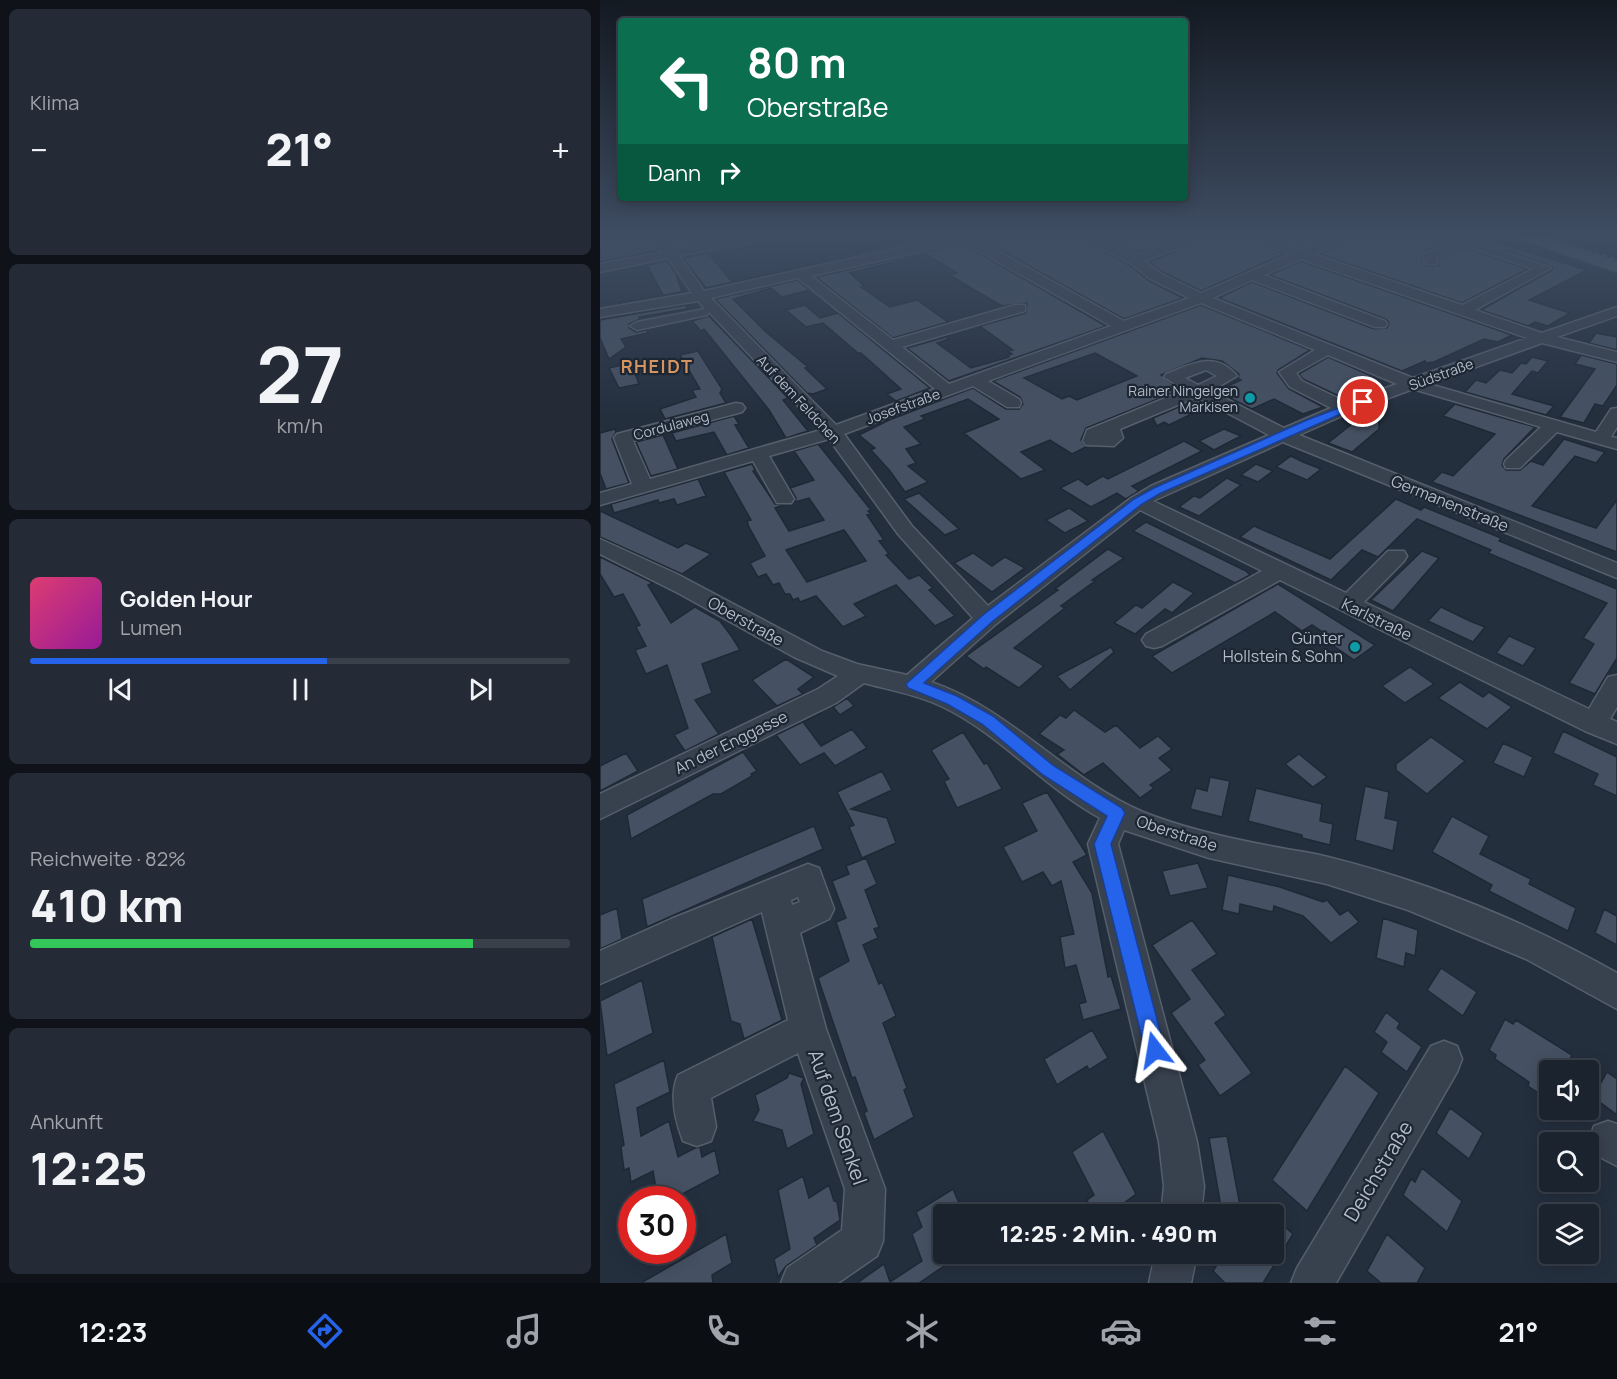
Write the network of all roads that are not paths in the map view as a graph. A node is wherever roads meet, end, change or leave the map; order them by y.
1 (701, 295) edge
2 (733, 295) edge
3 (827, 295) edge
4 (1070, 295) edge
5 (1195, 295) edge
6 (1209, 295) edge
7 (1303, 295) edge
8 (1415, 295) edge
9 (1493, 295) edge
10 (1202, 298) junction
11 (707, 303) junction
12 (1020, 308) dead end
13 (1462, 311) junction
14 (1617, 311) edge
15 (600, 313) edge
16 (1380, 324) dead end
17 (637, 326) dead end
18 (1124, 327) junction
19 (1542, 338) junction
20 (891, 345) junction
21 (1327, 350) junction
22 (1617, 357) edge
23 (974, 380) junction
24 (1412, 384) junction
25 (946, 390) junction
26 (1013, 403) dead end
27 (736, 408) dead end
28 (1345, 408) junction
29 (1617, 412) edge
30 (1553, 426) junction
31 (1111, 428) dead end
32 (833, 432) junction
33 (1283, 435) junction
34 (1609, 442) edge
35 (758, 453) junction
36 (1513, 464) dead end
37 (643, 486) junction
38 (600, 499) edge
39 (784, 499) dead end
40 (1138, 502) junction
41 (600, 546) edge
42 (1396, 556) dead end
43 (1279, 571) junction
44 (1617, 572) edge
45 (1348, 604) junction
46 (988, 618) junction
47 (1154, 640) dead end
48 (859, 674) junction
49 (913, 684) junction
50 (1617, 684) edge
51 (1594, 723) junction
52 (1617, 734) edge
53 (600, 807) edge
54 (1117, 813) junction
55 (600, 968) edge
56 (1617, 992) edge
57 (808, 1029) junction
58 (1444, 1059) dead end
59 (697, 1126) dead end
60 (1182, 1204) edge
61 (1174, 1264) edge
62 (802, 1283) edge
63 (1170, 1283) edge
64 (1312, 1283) edge

1 - 11 street, Auf dem Feldchen
2 - 11 street
3 - 20 street
4 - 18 street
5 - 10 street
6 - 10 street, Josefstraße
7 - 16 street
8 - 13 street
9 - 13 street
10 - 18 street, Josefstraße
10 - 21 street
11 - 15 street
11 - 17 street
11 - 32 street, Auf dem Feldchen
12 - 20 street
13 - 19 street
14 - 19 street, Südstraße
18 - 23 street, Josefstraße
19 - 22 street
19 - 24 street, Südstraße
20 - 25 street
21 - 24 street
21 - 28 street
23 - 25 street, Josefstraße
23 - 26 street
24 - 28 street, Südstraße
24 - 30 street
25 - 32 street, Josefstraße
27 - 37 street, Cordulaweg
28 - 33 street, Südstraße
29 - 34 street
30 - 34 street
30 - 36 street
31 - 33 street, Germanenstraße
32 - 35 street, Josefstraße
32 - 46 street, Auf dem Feldchen
33 - 40 street, Südstraße
33 - 44 street, Germanenstraße
35 - 37 street, Josefstraße
35 - 39 street
37 - 38 street, Josefstraße
40 - 43 street, Karlstraße
40 - 46 street, Südstraße
41 - 48 street, Oberstraße
42 - 45 street
43 - 45 street, Karlstraße
43 - 47 street
45 - 51 street, Karlstraße
46 - 49 street, Südstraße
48 - 49 street, Oberstraße
48 - 53 street, An der Enggasse
49 - 54 street, Oberstraße
50 - 51 street
51 - 52 street, Karlstraße
54 - 56 street, Oberstraße
54 - 60 street
55 - 57 street, Auf dem Senkel
57 - 59 street, Auf dem Senkel
57 - 62 street, Auf dem Senkel
58 - 64 street, Deichstraße
61 - 63 street

